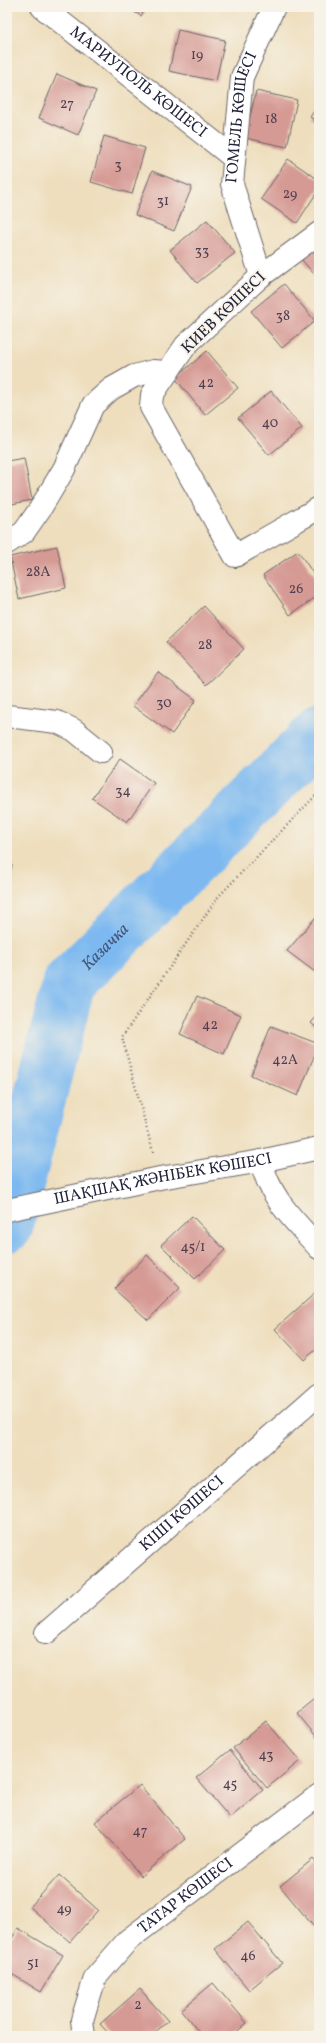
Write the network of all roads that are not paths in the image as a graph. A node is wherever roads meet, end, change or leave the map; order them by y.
1 (42, 7) edge
2 (274, 7) edge
3 (234, 158) junction
4 (319, 233) edge
5 (261, 276) junction
6 (168, 372) junction
7 (319, 508) edge
8 (7, 543) edge
9 (7, 716) edge
10 (101, 752) dead end
11 (319, 1148) edge
12 (261, 1161) junction
13 (7, 1210) edge
14 (319, 1248) edge
15 (319, 1394) edge
16 (46, 1633) dead end
17 (319, 1795) edge
18 (83, 2028) edge

1 - 3 street, МАРИУПОЛЬ КӨШЕСІ
2 - 3 street, ГОМЕЛЬ КӨШЕСІ
3 - 5 street, ГОМЕЛЬ КӨШЕСІ
4 - 5 street, КИЕВ КӨШЕСІ
5 - 6 street, КИЕВ КӨШЕСІ
6 - 7 street, КИЕВ КӨШЕСІ
6 - 8 street
9 - 10 street
11 - 12 street, ШАҚШАҚ ЖӘНІБЕК КӨШЕСІ
12 - 13 street, ШАҚШАҚ ЖӘНІБЕК КӨШЕСІ
12 - 14 street
15 - 16 street, КІШІ КӨШЕСІ
17 - 18 street, ТАТАР КӨШЕСІ

